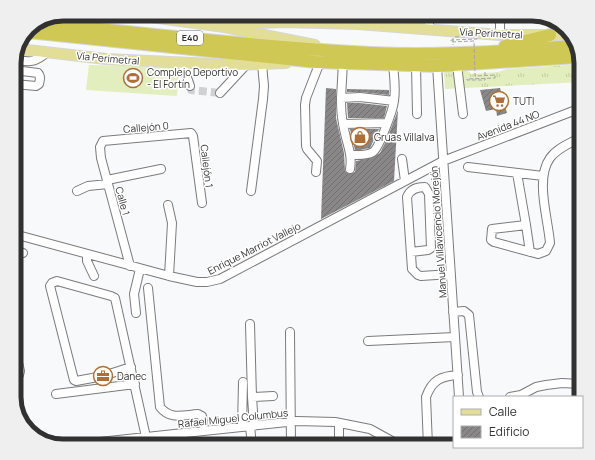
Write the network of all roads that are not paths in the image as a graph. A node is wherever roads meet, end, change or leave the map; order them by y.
1 (193, 21) edge
2 (261, 21) edge
3 (371, 21) edge
4 (429, 21) edge
5 (500, 21) edge
6 (224, 27) junction
7 (38, 29) edge
8 (38, 29) edge
9 (429, 30) junction
10 (550, 35) junction
11 (564, 35) edge
12 (500, 36) junction
13 (571, 46) edge
14 (23, 49) edge
15 (47, 52) junction
16 (478, 52) junction
17 (342, 57) junction
18 (574, 57) edge
19 (455, 59) junction
20 (21, 60) edge
21 (318, 62) junction
22 (182, 63) junction
23 (262, 64) junction
24 (393, 64) junction
25 (246, 65) junction
26 (416, 65) junction
27 (437, 66) junction
28 (21, 71) edge
29 (21, 85) edge
30 (190, 86) dead end
31 (220, 93) dead end
32 (342, 98) junction
33 (394, 101) junction
34 (574, 111) edge
35 (417, 114) dead end
36 (463, 114) dead end
37 (387, 123) junction
38 (343, 124) junction
39 (191, 133) joint
40 (103, 141) joint
41 (574, 144) edge
42 (351, 155) junction
43 (402, 159) dead end
44 (443, 161) junction
45 (468, 167) dead end
46 (161, 169) dead end
47 (350, 169) dead end
48 (316, 172) dead end
49 (517, 173) junction
50 (543, 176) junction
51 (405, 181) junction
52 (108, 182) junction
53 (77, 191) dead end
54 (251, 191) dead end
55 (202, 203) dead end
56 (168, 205) dead end
57 (526, 225) junction
58 (21, 236) edge
59 (411, 252) junction
60 (530, 252) junction
61 (87, 254) junction
62 (130, 266) junction
63 (140, 269) junction
64 (451, 274) junction
65 (94, 276) dead end
66 (169, 276) junction
67 (148, 288) dead end
68 (453, 312) junction
69 (136, 313) dead end
70 (250, 324) dead end
71 (290, 332) dead end
72 (455, 337) junction
73 (368, 341) dead end
74 (131, 367) junction
75 (458, 375) junction
76 (243, 382) dead end
77 (135, 384) junction
78 (574, 384) edge
79 (56, 394) dead end
80 (273, 396) dead end
81 (459, 396) edge
82 (479, 396) edge
83 (516, 396) edge
84 (252, 397) junction
85 (291, 422) junction
86 (339, 422) junction
87 (249, 426) junction
88 (204, 431) junction
89 (146, 437) junction
90 (127, 439) edge
91 (251, 439) edge
92 (291, 439) edge
93 (339, 439) edge
94 (388, 439) edge
95 (428, 439) edge

1 - 6 main road, Vía Perimetral
2 - 6 main road, Vía Perimetral
3 - 9 main road, Vía Perimetral
4 - 9 street
5 - 12 street
6 - 17 main road, Vía Perimetral
7 - 17 highway, Vía Perimetral / E40
8 - 21 highway, Vía Perimetral / E40
9 - 12 main road, Vía Perimetral
10 - 11 main road, Vía Perimetral
10 - 12 main road, Vía Perimetral
10 - 16 highway
13 - 16 highway, Vía Perimetral / E40
14 - 15 main road, Vía Perimetral
15 - 20 street
15 - 22 main road, Vía Perimetral
16 - 19 highway, Vía Perimetral / E40
17 - 19 highway, Vía Perimetral / E40
17 - 21 highway, Vía Perimetral / E40
17 - 24 highway, Vía Perimetral / E40
17 - 32 street
18 - 19 highway, Vía Perimetral / E40
19 - 27 highway, Vía Perimetral / E40
19 - 36 street
21 - 23 main road, Vía Perimetral
21 - 48 street
22 - 25 main road, Vía Perimetral
22 - 30 street
23 - 25 main road, Vía Perimetral
23 - 54 street
24 - 26 highway, Vía Perimetral / E40
24 - 33 street
25 - 31 street
26 - 27 highway, Vía Perimetral / E40
26 - 35 street
27 - 44 street, Manuel Villavicencio Morejón
28 - 29 street
32 - 33 street
32 - 38 street
33 - 37 street
34 - 44 street, Avenida 44 NO
37 - 38 street
37 - 42 street
38 - 42 street
39 - 40 street, Callejón 0
39 - 55 street, Callejón 1
40 - 52 street, Calle 1
41 - 50 street
42 - 47 street
43 - 51 street
44 - 51 street, Enrique Marriot Vallejo
44 - 64 street, Manuel Villavicencio Morejón
45 - 49 street
46 - 52 street
49 - 50 street
49 - 57 street
50 - 60 street
51 - 66 street, Enrique Marriot Vallejo
52 - 53 street
52 - 62 street, Calle 1
56 - 66 street
57 - 60 street
57 - 60 street
58 - 61 street, Enrique Marriot Vallejo
59 - 59 street
59 - 64 street
61 - 62 street, Enrique Marriot Vallejo
61 - 65 street
62 - 63 street, Enrique Marriot Vallejo
63 - 66 street, Enrique Marriot Vallejo
63 - 69 street
64 - 68 street, Manuel Villavicencio Morejón
67 - 88 street
68 - 72 street, Manuel Villavicencio Morejón
68 - 82 street
70 - 84 street
71 - 85 street
72 - 73 street
72 - 75 street, Manuel Villavicencio Morejón
74 - 74 street
74 - 77 street
75 - 81 street, Manuel Villavicencio Morejón
75 - 95 street
76 - 87 street
77 - 79 street
77 - 89 street
78 - 83 street
80 - 84 street
84 - 87 street
85 - 86 street, Rafael Miguel Columbus
85 - 87 street, Rafael Miguel Columbus
85 - 92 street
86 - 93 street
86 - 94 street, Rafael Miguel Columbus
87 - 88 street, Rafael Miguel Columbus
87 - 91 street
88 - 89 street, Rafael Miguel Columbus
89 - 90 street, Rafael Miguel Columbus

